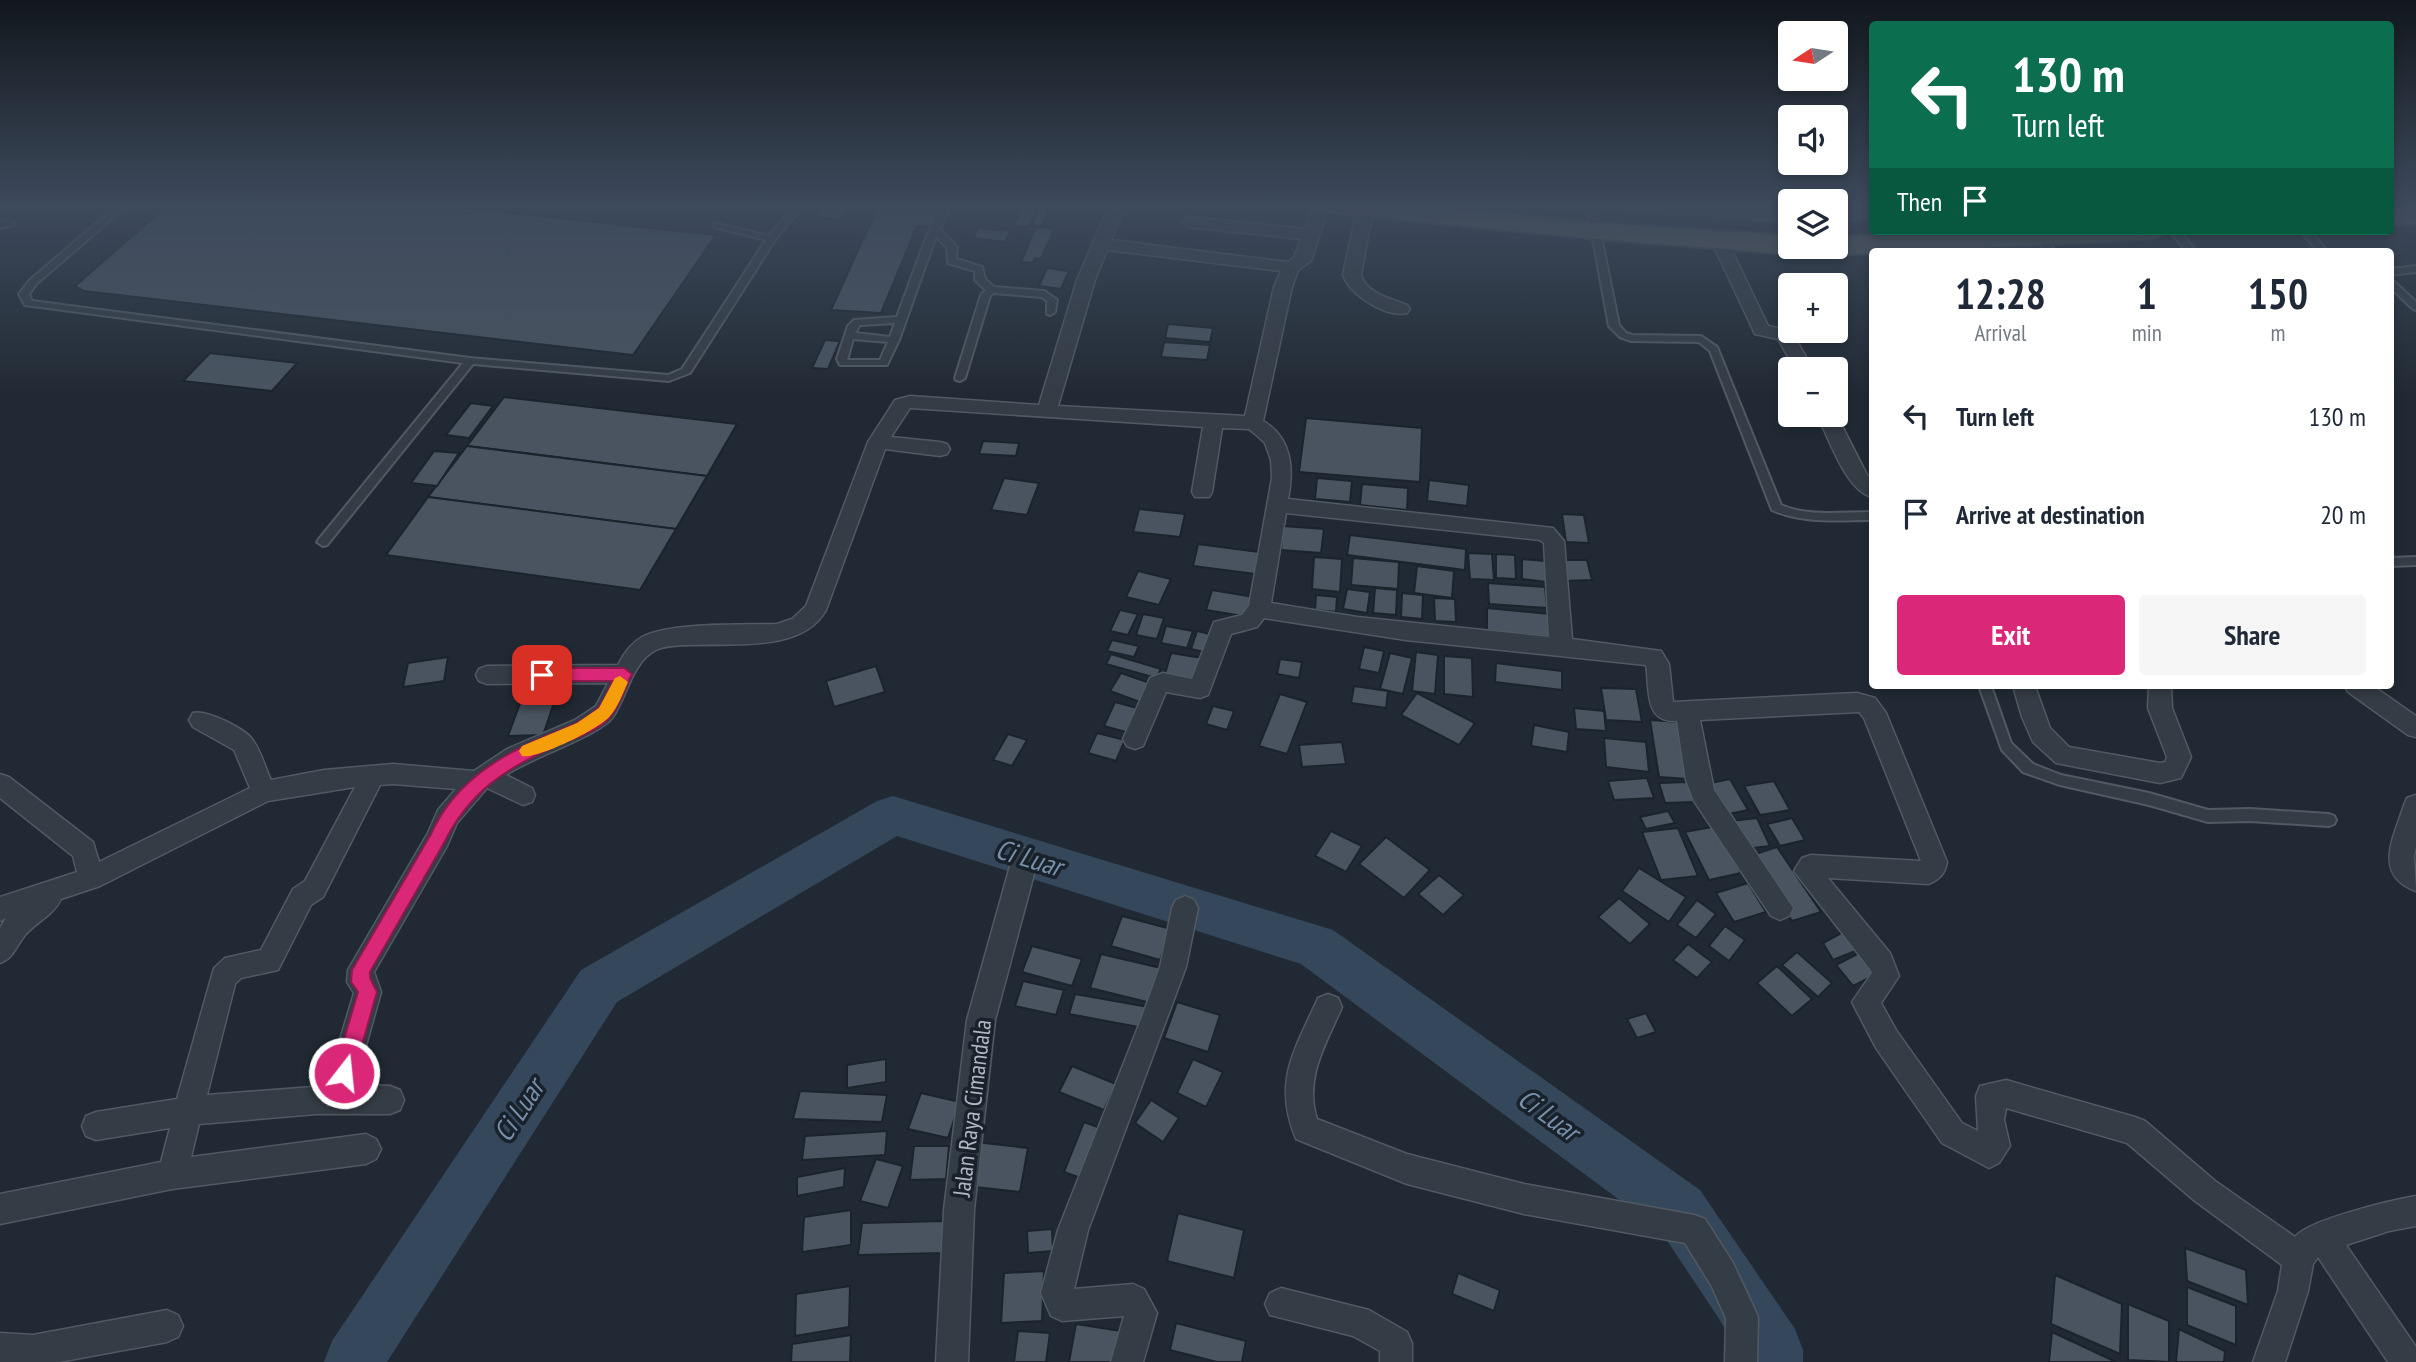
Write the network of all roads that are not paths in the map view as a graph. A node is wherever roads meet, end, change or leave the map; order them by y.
1 (1291, 267) edge
2 (50, 268) edge
3 (753, 268) edge
4 (921, 268) edge
5 (974, 268) edge
6 (1092, 268) edge
7 (1353, 268) edge
8 (1603, 268) edge
9 (1732, 268) edge
10 (2416, 269) edge
11 (2394, 272) edge
12 (2394, 285) edge
13 (991, 290) junction
14 (2416, 307) edge
15 (1401, 309) dead end
16 (1050, 312) dead end
17 (901, 320) junction
18 (849, 336) junction
19 (894, 340) junction
20 (1797, 357) edge
21 (470, 361) junction
22 (960, 378) dead end
23 (1047, 412) junction
24 (1214, 419) junction
25 (1253, 423) junction
26 (1833, 427) edge
27 (878, 442) junction
28 (940, 449) dead end
29 (1869, 487) edge
30 (1202, 492) dead end
31 (1279, 505) junction
32 (1869, 516) edge
33 (323, 542) dead end
34 (2416, 561) edge
35 (2394, 562) edge
36 (1259, 609) junction
37 (1561, 645) junction
38 (624, 674) junction
39 (487, 675) dead end
40 (1986, 689) edge
41 (2025, 689) edge
42 (2160, 689) edge
43 (2360, 689) edge
44 (1687, 710) junction
45 (201, 720) dead end
46 (2416, 729) edge
47 (1135, 739) dead end
48 (373, 775) junction
49 (482, 779) junction
50 (0, 783) edge
51 (264, 792) junction
52 (523, 795) dead end
53 (2416, 805) edge
54 (2329, 820) dead end
55 (1025, 859) dead end
56 (91, 878) junction
57 (2416, 880) edge
58 (57, 891) junction
59 (1185, 908) dead end
60 (1780, 908) dead end
61 (0, 909) edge
62 (0, 951) edge
63 (1328, 1007) dead end
64 (337, 1098) junction
65 (390, 1100) dead end
66 (189, 1109) junction
67 (96, 1126) dead end
68 (366, 1149) dead end
69 (172, 1174) junction
70 (0, 1209) edge
71 (2416, 1211) edge
72 (2311, 1247) junction
73 (1281, 1304) dead end
74 (167, 1325) dead end
75 (0, 1349) edge
76 (952, 1362) edge
77 (1127, 1362) edge
78 (1396, 1362) edge
79 (1741, 1362) edge
80 (2269, 1362) edge
81 (2407, 1362) edge

1 - 25 street
2 - 21 lane
3 - 21 lane
4 - 17 lane
5 - 13 lane
6 - 23 street
7 - 15 street
8 - 32 lane
9 - 20 street
10 - 11 lane
12 - 14 lane
13 - 16 lane
13 - 22 lane
17 - 18 lane
17 - 19 lane
18 - 19 lane
18 - 19 lane
21 - 33 lane
23 - 24 street
23 - 27 street
24 - 25 street
24 - 30 street
25 - 31 street
26 - 29 street
27 - 28 street
27 - 38 street
31 - 36 street
31 - 37 street
34 - 35 lane
36 - 37 street
36 - 47 street
37 - 44 street
38 - 39 street
38 - 49 street
40 - 54 lane
41 - 42 street
43 - 46 street
44 - 60 street
44 - 72 street
45 - 51 street
48 - 49 street
48 - 51 street
48 - 66 street
49 - 52 street
49 - 64 street
50 - 56 street
51 - 56 street
53 - 57 street
55 - 76 street, Jalan Raya Cimandala
56 - 58 street
58 - 61 street
58 - 62 street
59 - 77 street
63 - 79 street
64 - 65 street
64 - 66 street
66 - 67 street
66 - 69 street
68 - 69 street
69 - 70 street
71 - 72 street
72 - 80 street
72 - 81 street
73 - 78 street
74 - 75 street

